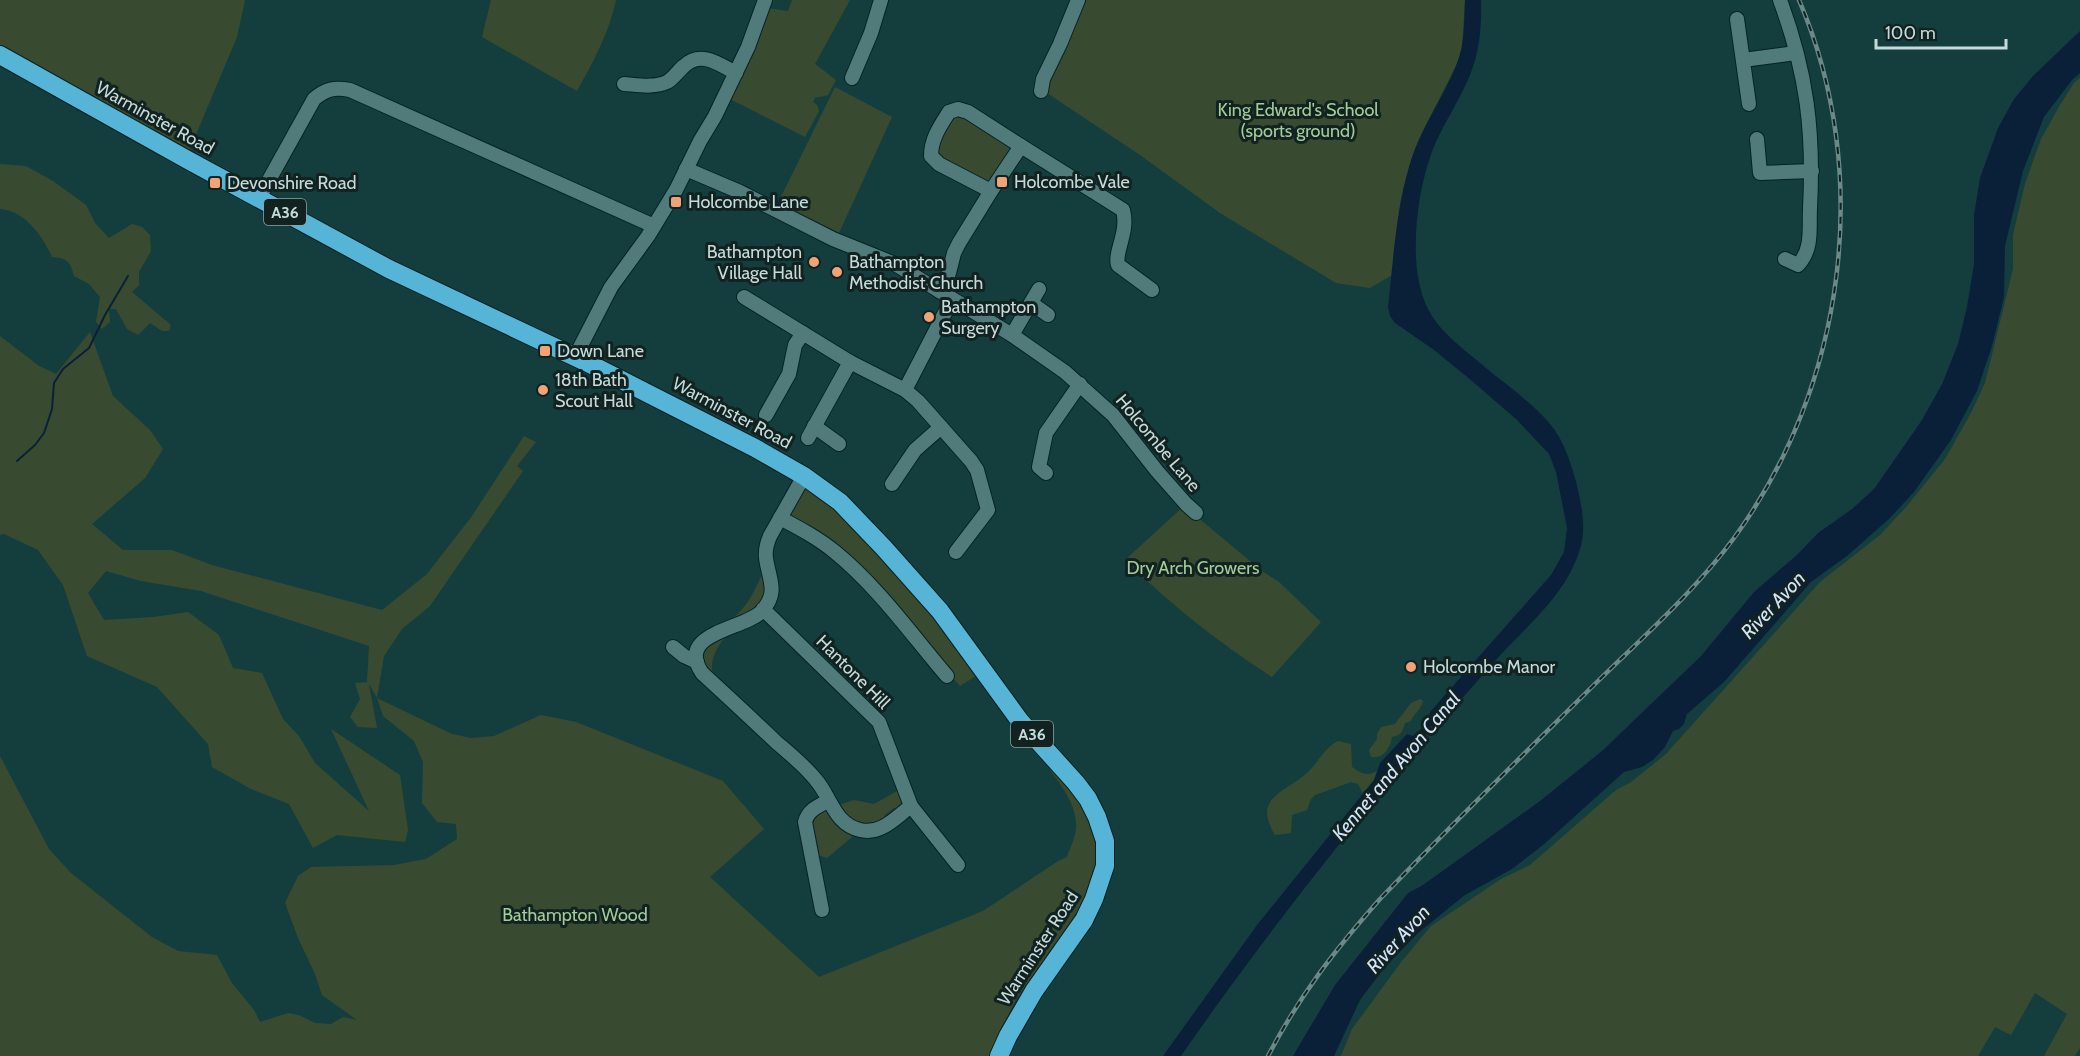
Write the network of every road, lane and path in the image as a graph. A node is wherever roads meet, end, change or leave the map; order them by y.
1 (765, 0) edge
2 (881, 0) edge
3 (1078, 0) edge
4 (1779, 0) edge
5 (1737, 19) dead end
6 (1796, 53) junction
7 (0, 55) edge
8 (1743, 60) junction
9 (736, 73) junction
10 (852, 78) dead end
11 (624, 84) dead end
12 (1041, 91) dead end
13 (1749, 104) dead end
14 (1756, 139) dead end
15 (1021, 146) junction
16 (686, 169) junction
17 (1812, 171) junction
18 (991, 191) junction
19 (259, 198) junction
20 (654, 226) junction
21 (1785, 259) dead end
22 (1040, 289) dead end
23 (1152, 290) dead end
24 (939, 291) junction
25 (952, 299) junction
26 (1031, 303) junction
27 (749, 304) dead end
28 (1048, 315) dead end
29 (802, 333) junction
30 (1012, 335) junction
31 (575, 357) junction
32 (850, 362) junction
33 (1080, 384) junction
34 (905, 390) junction
35 (766, 416) dead end
36 (941, 427) junction
37 (839, 444) dead end
38 (1027, 455) dead end
39 (893, 475) dead end
40 (804, 476) junction
41 (1196, 513) dead end
42 (780, 518) junction
43 (955, 552) dead end
44 (763, 609) junction
45 (673, 647) dead end
46 (697, 662) junction
47 (947, 676) dead end
48 (828, 801) junction
49 (911, 806) junction
50 (958, 865) dead end
51 (822, 910) dead end
52 (999, 1056) edge

1 - 9 street
2 - 10 street
3 - 12 street
4 - 6 street
5 - 8 street
6 - 8 street
6 - 17 street
7 - 19 highway, Warminster Road / A36
8 - 13 street
9 - 11 street
9 - 16 street
14 - 17 street
15 - 18 street
15 - 18 street
15 - 23 street
16 - 20 street
16 - 24 street, Holcombe Lane
17 - 21 street
18 - 24 street
19 - 20 street
19 - 31 highway, Warminster Road / A36
20 - 31 street
22 - 26 street
24 - 25 street, Holcombe Lane
25 - 30 street, Holcombe Lane
25 - 34 street
26 - 28 street
26 - 30 street
27 - 29 street
29 - 32 street
29 - 35 street
30 - 33 street, Holcombe Lane
31 - 40 highway, Warminster Road / A36
32 - 34 street
32 - 37 street
33 - 38 street
33 - 41 street, Holcombe Lane
34 - 36 street
36 - 39 street
36 - 43 street
40 - 42 street
40 - 52 highway, Warminster Road / A36
42 - 44 street
42 - 47 street
44 - 46 street
44 - 49 street, Hantone Hill
45 - 46 street
46 - 48 street
48 - 49 street
48 - 51 street
49 - 50 street, Hantone Hill

